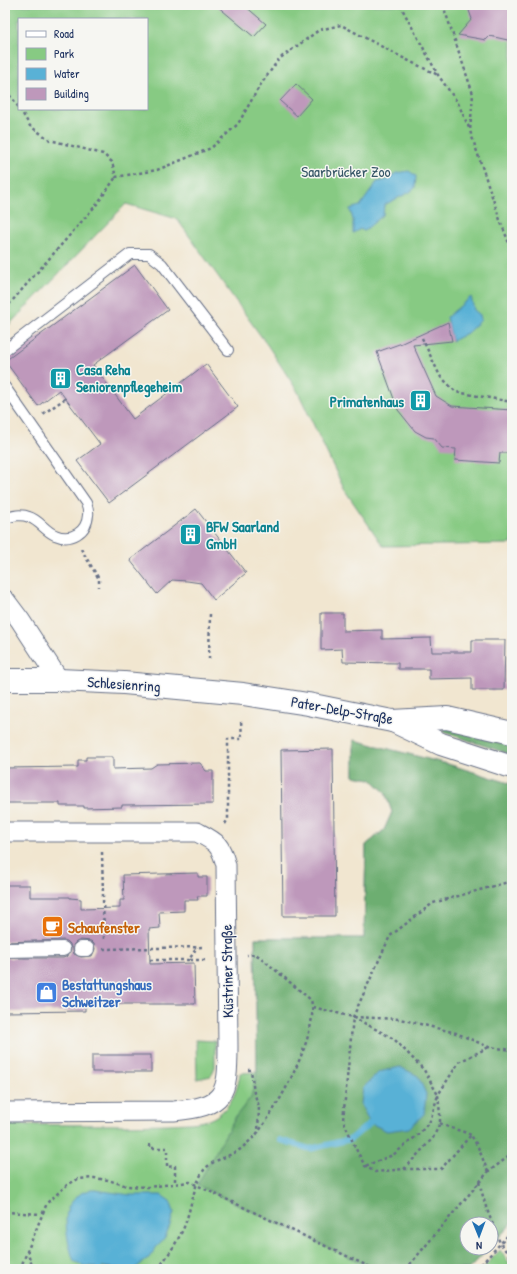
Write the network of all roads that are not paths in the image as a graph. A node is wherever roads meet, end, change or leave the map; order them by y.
1 (5, 350) edge
2 (228, 350) dead end
3 (5, 387) edge
4 (5, 519) edge
5 (5, 600) edge
6 (5, 680) edge
7 (59, 680) junction
8 (243, 694) joint
9 (392, 721) junction
10 (512, 733) edge
11 (512, 767) edge
12 (5, 832) edge
13 (63, 949) dead end
14 (5, 950) edge
15 (5, 1112) edge

1 - 2 lane
3 - 4 lane
5 - 7 street
6 - 7 street, Schlesienring
7 - 8 street, Schlesienring
8 - 9 street, Pater-Delp-Straße
9 - 10 street, Pater-Delp-Straße
9 - 11 street
12 - 15 street, Küstriner Straße
13 - 14 street

